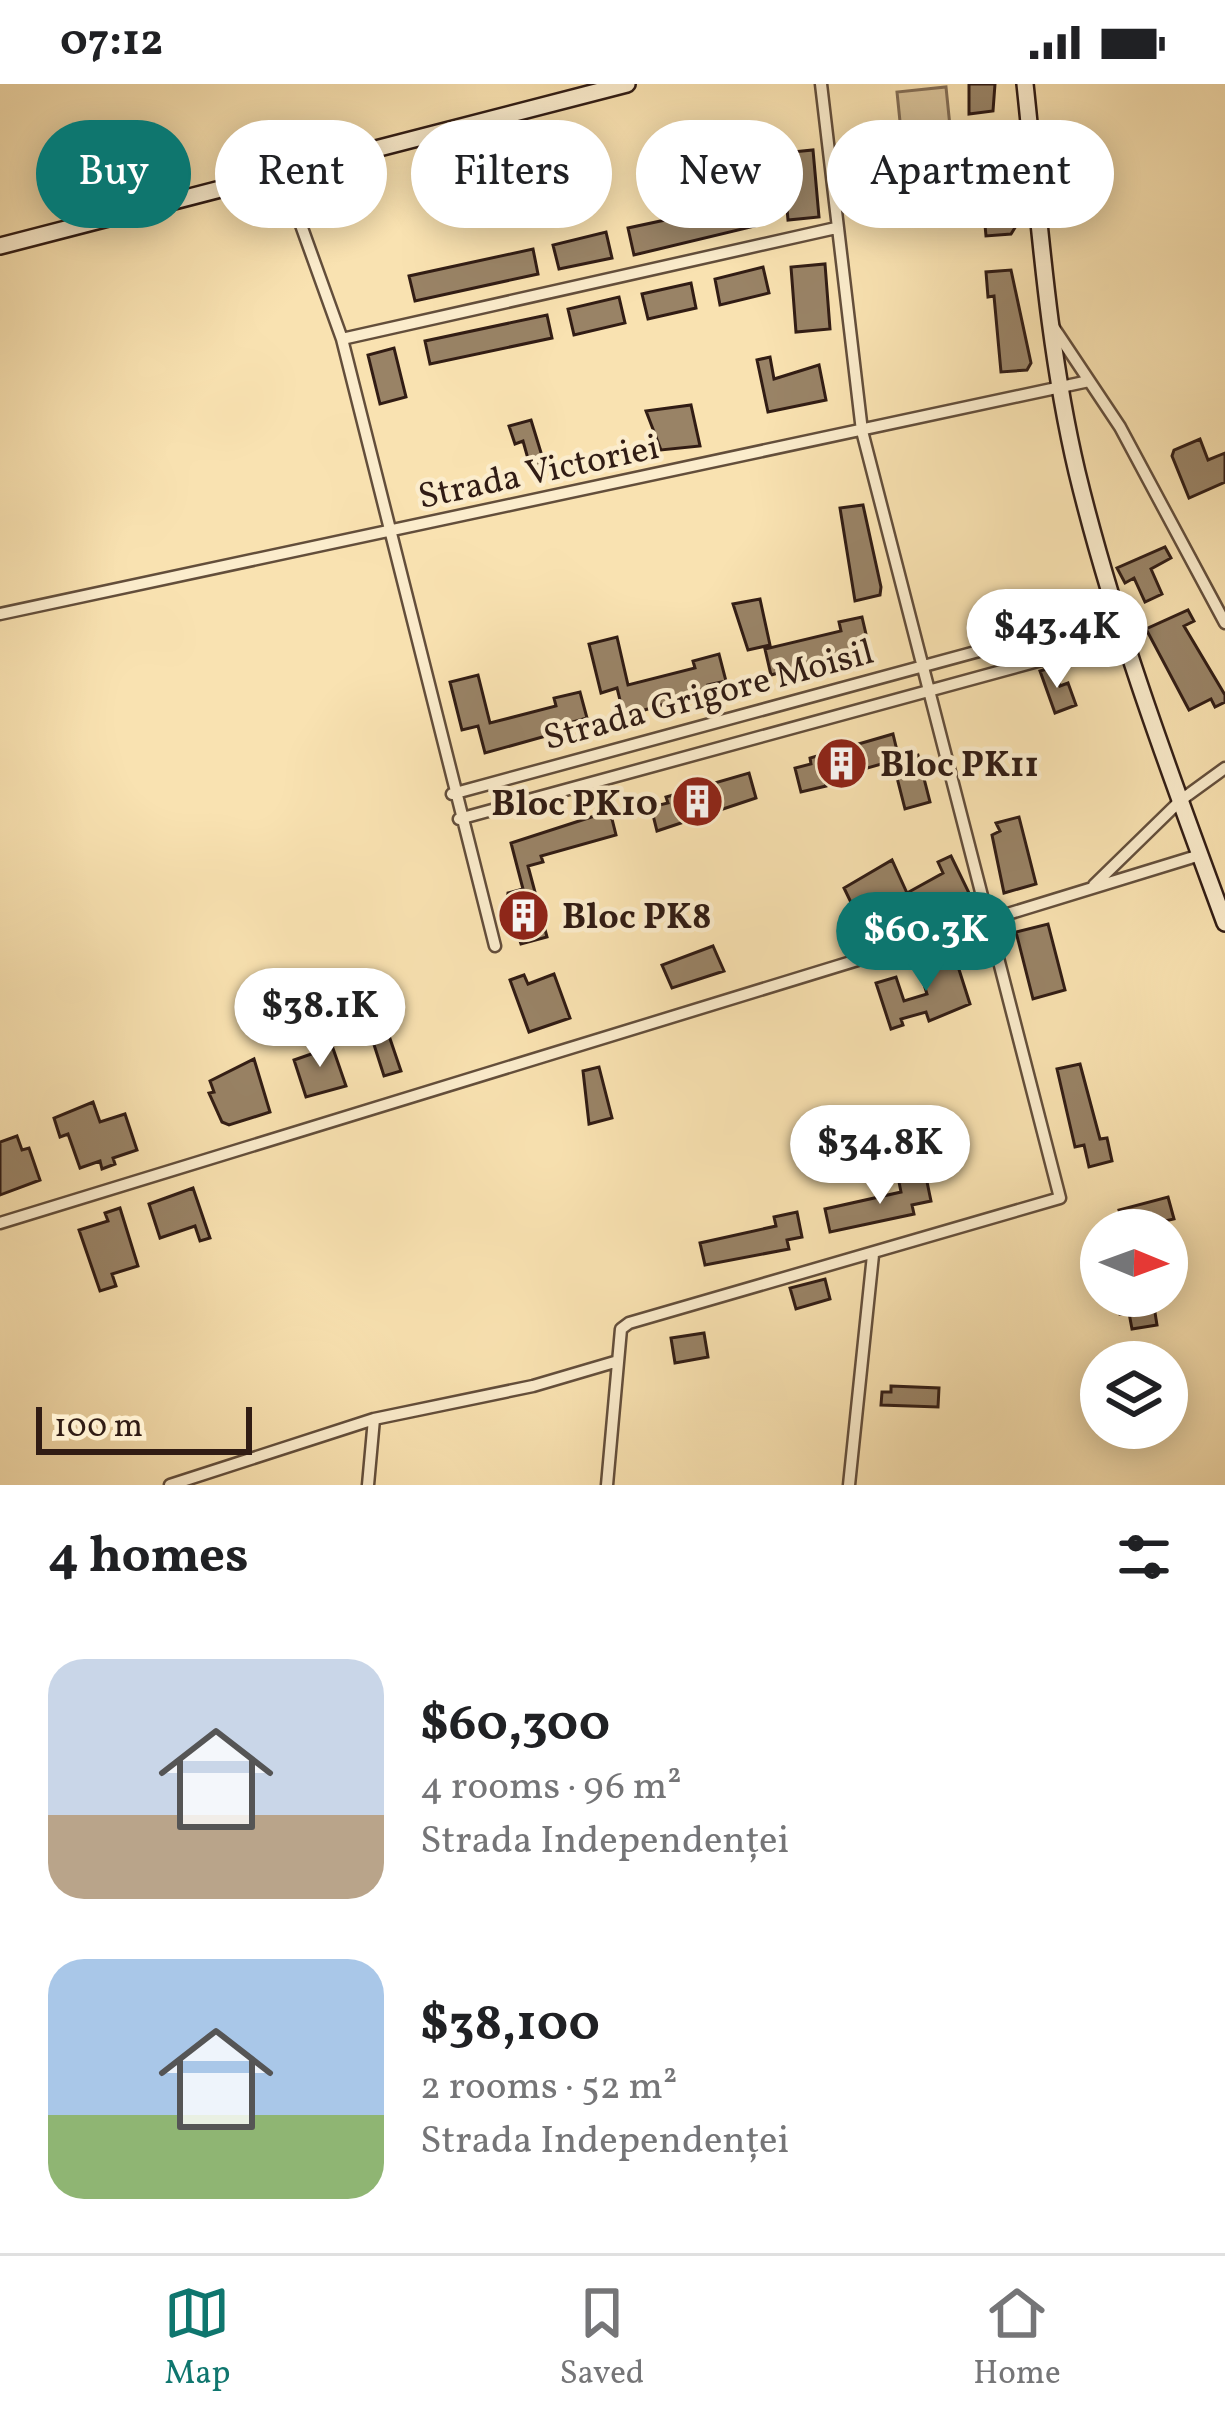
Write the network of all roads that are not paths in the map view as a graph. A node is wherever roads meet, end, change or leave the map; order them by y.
1 (627, 84) edge
2 (821, 84) edge
3 (1025, 84) edge
4 (827, 142) edge
5 (387, 147) edge
6 (215, 192) edge
7 (302, 228) edge
8 (836, 228) joint
9 (0, 246) edge
10 (1050, 322) junction
11 (342, 339) junction
12 (1089, 381) junction
13 (1060, 388) junction
14 (862, 431) junction
15 (389, 532) junction
16 (1119, 613) junction
17 (0, 614) edge
18 (1225, 622) edge
19 (1126, 637) junction
20 (921, 666) junction
21 (927, 692) junction
22 (1225, 768) edge
23 (452, 794) junction
24 (1181, 800) junction
25 (458, 819) junction
26 (1200, 855) junction
27 (1089, 890) junction
28 (991, 920) junction
29 (1225, 923) edge
30 (495, 946) dead end
31 (0, 1223) edge
32 (873, 1255) junction
33 (618, 1360) junction
34 (374, 1419) junction
35 (170, 1485) edge
36 (368, 1485) edge
37 (607, 1485) edge
38 (849, 1485) edge

1 - 5 street
2 - 4 street
3 - 10 street
6 - 9 street
7 - 11 street
8 - 11 street
8 - 14 street
10 - 12 street
10 - 13 street
11 - 15 street
12 - 13 street, Strada Victoriei
12 - 18 street
13 - 14 street, Strada Victoriei
13 - 16 street
14 - 15 street, Strada Victoriei
14 - 20 street
15 - 17 street, Strada Victoriei
15 - 23 street
16 - 19 street
16 - 20 street, Strada Grigore Moisil
19 - 21 street, Strada Grigore Moisil
19 - 24 street
20 - 21 street
20 - 23 street, Strada Grigore Moisil
21 - 25 street, Strada Grigore Moisil
21 - 28 street
22 - 24 street
23 - 25 street
24 - 26 street
24 - 27 street
25 - 30 street
26 - 27 street
26 - 29 street
27 - 28 street
28 - 31 street
28 - 32 street
32 - 33 street
32 - 38 street
33 - 34 street
33 - 37 street
34 - 35 street
34 - 36 street

